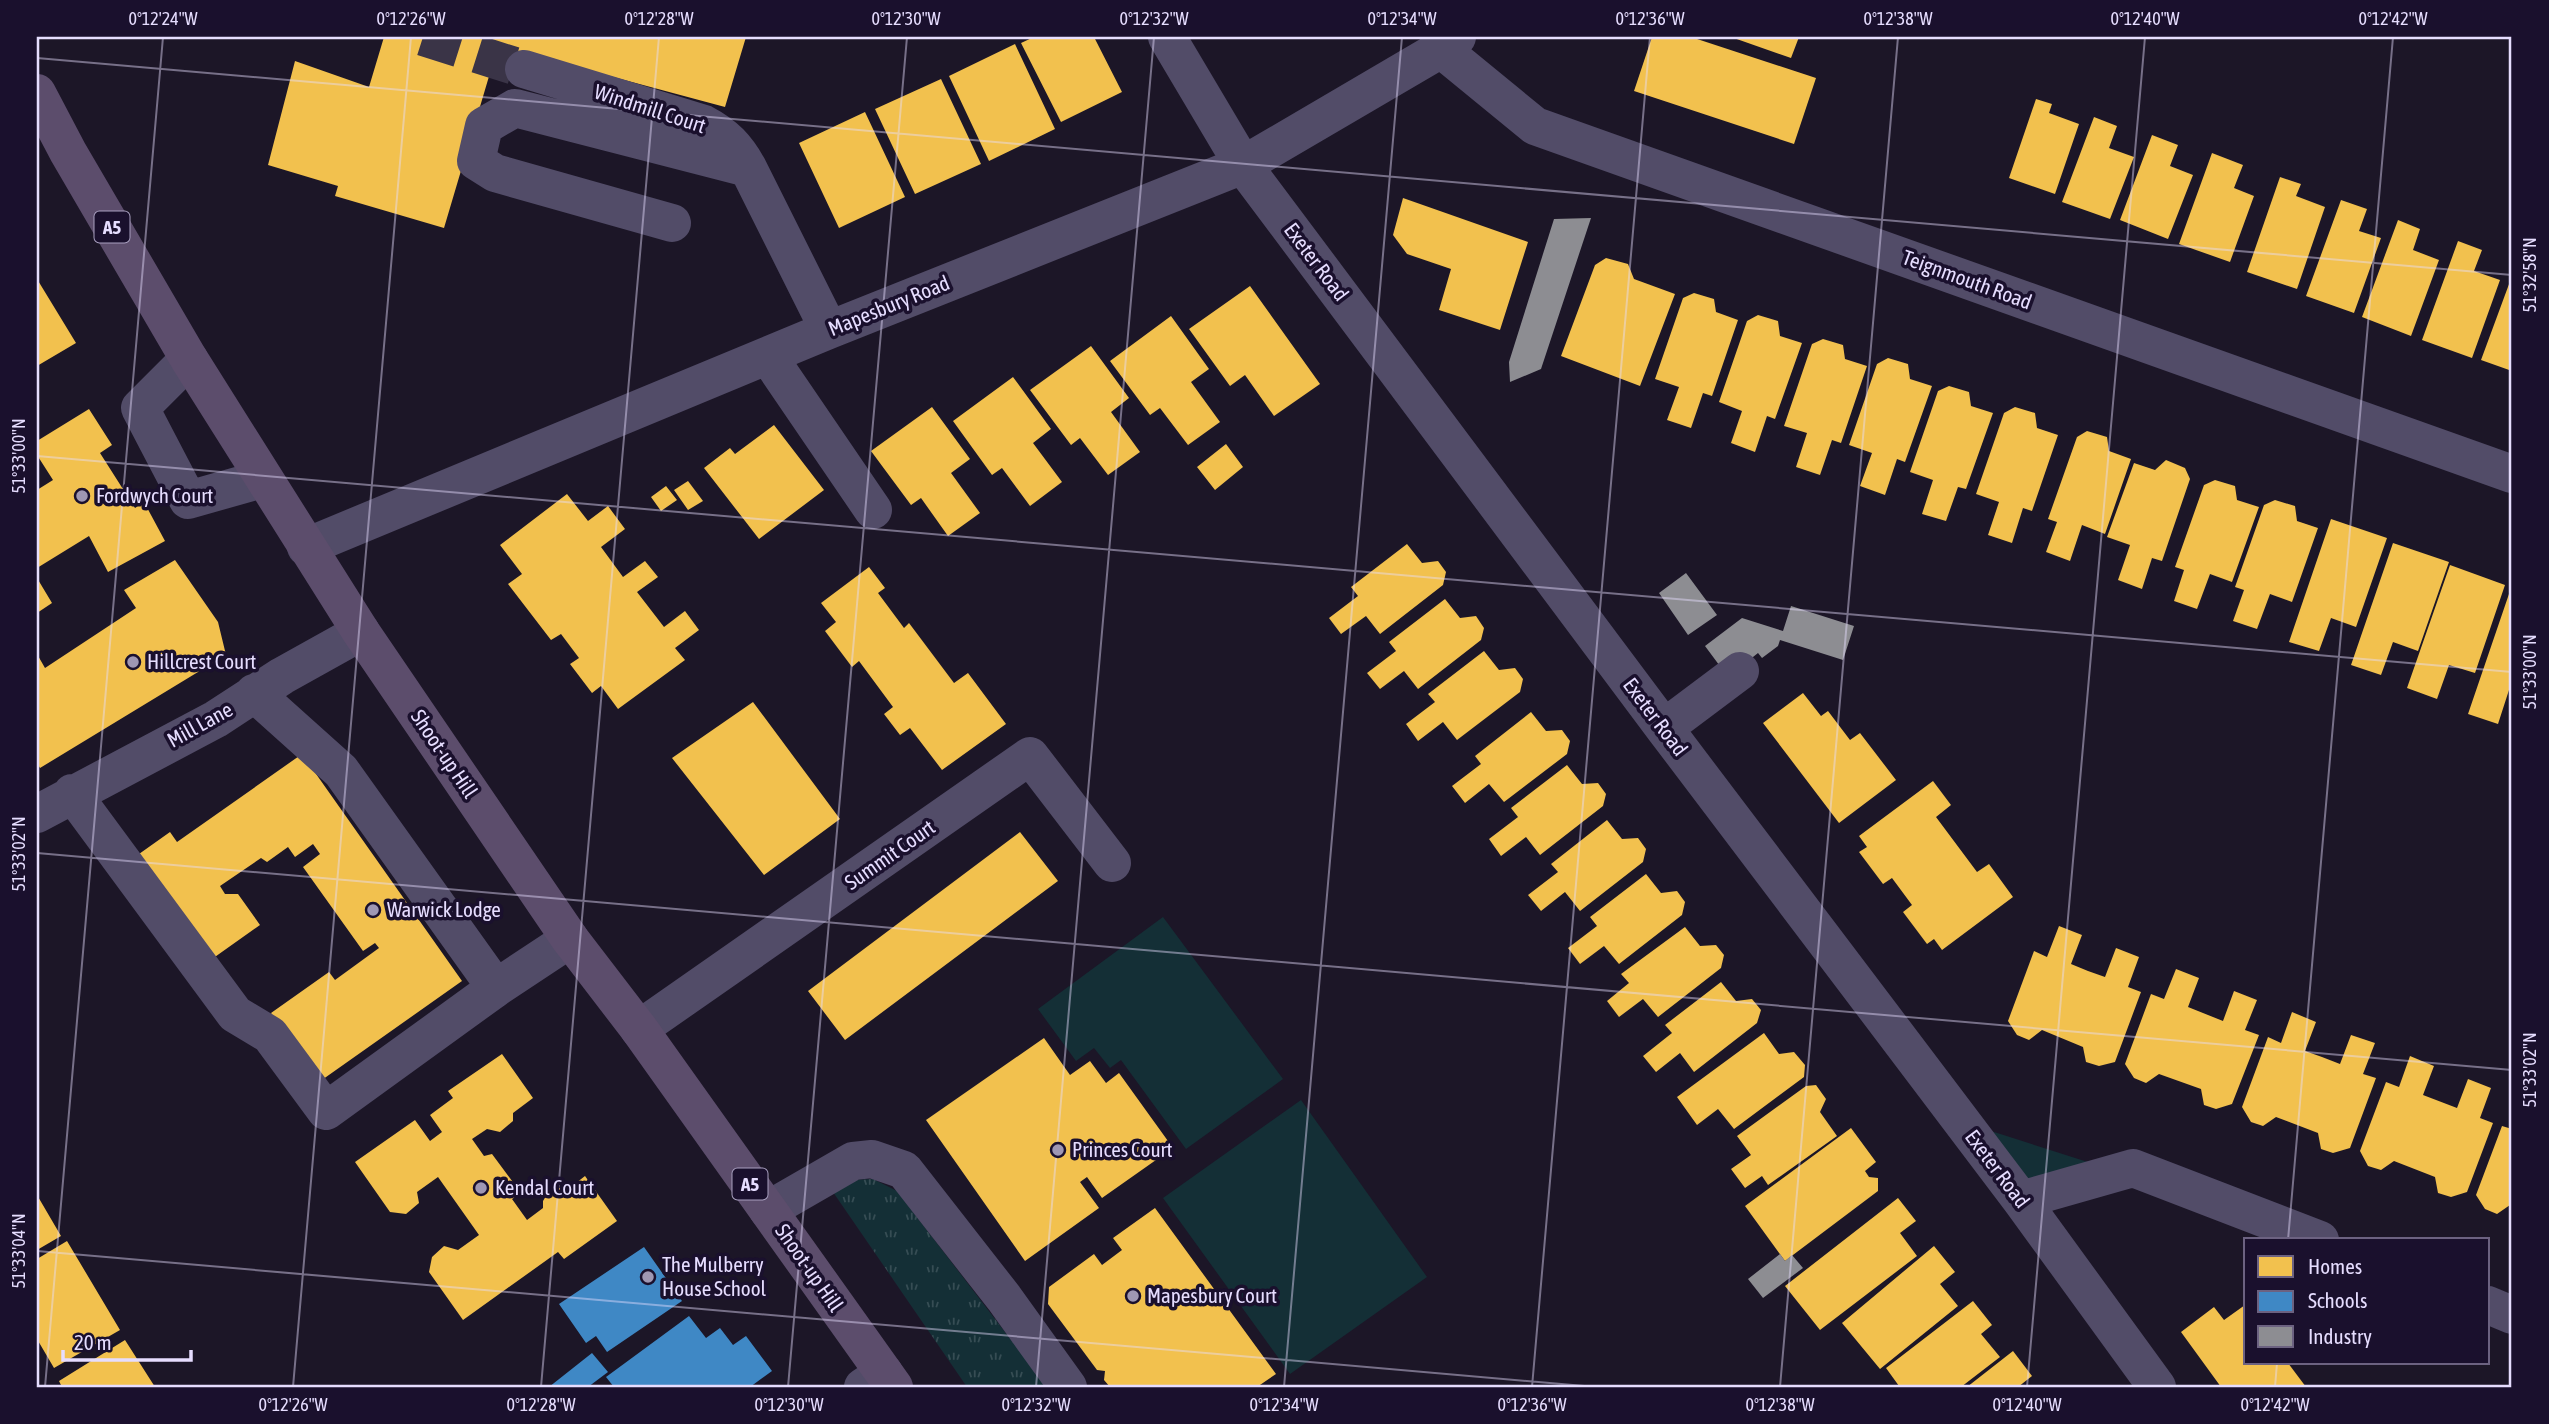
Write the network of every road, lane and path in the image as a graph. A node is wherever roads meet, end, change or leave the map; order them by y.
1 (1167, 37) edge
2 (1449, 43) edge
3 (524, 69) tunnel mouth
4 (37, 93) edge
5 (1244, 165) junction
6 (748, 168) junction
7 (671, 223) dead end
8 (829, 330) junction
9 (768, 356) junction
10 (189, 359) junction
11 (2512, 474) edge
12 (262, 478) junction
13 (873, 510) dead end
14 (306, 547) junction
15 (361, 632) junction
16 (1740, 671) dead end
17 (254, 693) junction
18 (1664, 729) junction
19 (72, 793) junction
20 (37, 814) edge
21 (1112, 863) dead end
22 (570, 939) junction
23 (496, 988) junction
24 (639, 1029) junction
25 (2021, 1200) junction
26 (768, 1210) junction
27 (2315, 1238) edge
28 (2490, 1306) edge
29 (2512, 1315) edge
30 (881, 1382) edge
31 (1068, 1387) edge
32 (2157, 1387) edge

1 - 5 street, Exeter Road
2 - 5 street, Mapesbury Road
2 - 11 street, Teignmouth Road
3 - 6 street, Windmill Court
4 - 10 main road, Shoot-up Hill / A5
5 - 8 street, Mapesbury Road
5 - 18 street, Exeter Road
6 - 7 street
6 - 8 street, Windmill Court
8 - 9 street, Mapesbury Road
9 - 13 street
9 - 14 street, Mapesbury Road
10 - 12 main road, Shoot-up Hill / A5
10 - 12 street
12 - 14 main road, Shoot-up Hill / A5
14 - 15 main road, Shoot-up Hill / A5
15 - 17 street, Mill Lane
15 - 22 main road, Shoot-up Hill / A5
16 - 18 street
17 - 19 street, Mill Lane
17 - 23 street
18 - 25 street, Exeter Road
19 - 20 street, Mill Lane
19 - 23 street
21 - 24 street, Summit Court
22 - 23 street
22 - 24 main road, Shoot-up Hill / A5
24 - 26 main road, Shoot-up Hill / A5
25 - 27 street
25 - 32 street, Exeter Road
26 - 30 main road, Shoot-up Hill / A5
26 - 31 street
28 - 29 street

